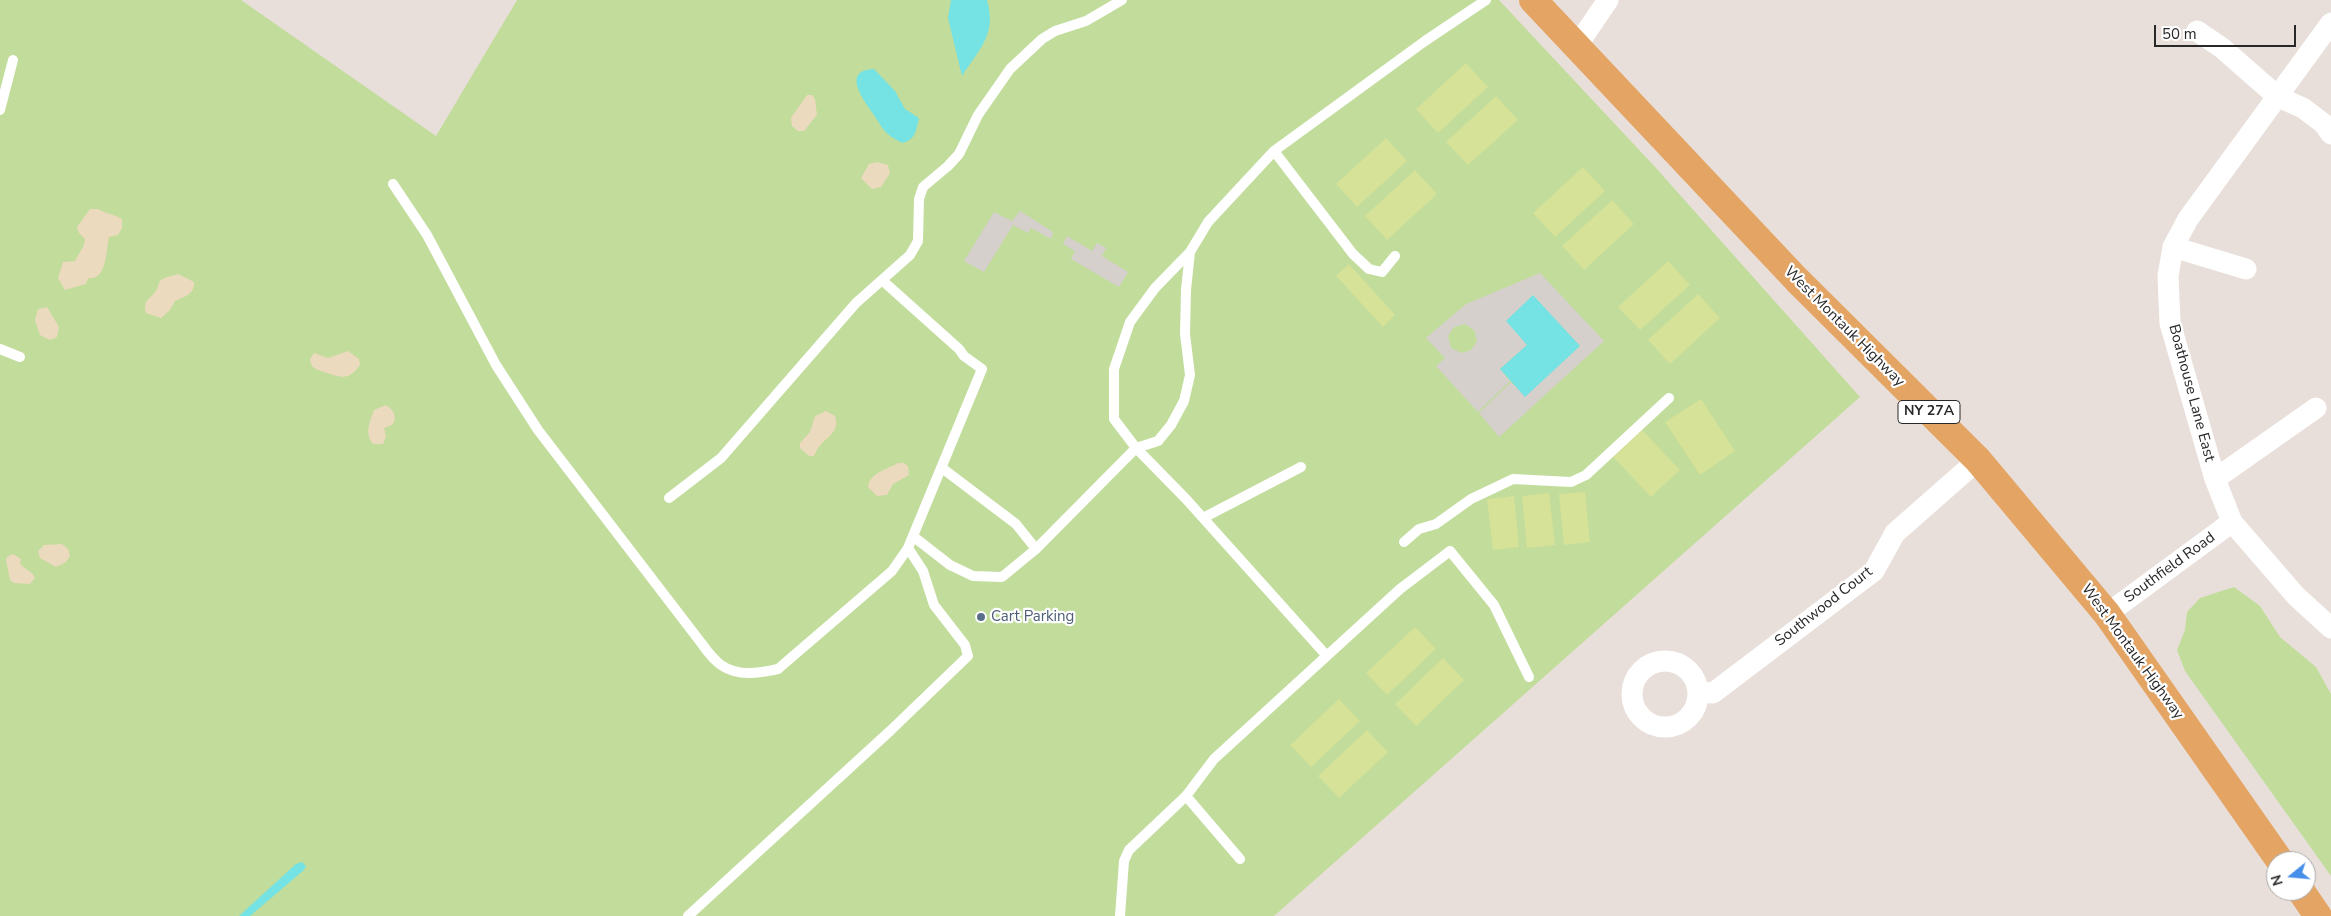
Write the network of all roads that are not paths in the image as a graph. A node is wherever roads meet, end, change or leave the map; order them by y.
1 (1122, 0) edge
2 (1486, 0) edge
3 (1533, 0) edge
4 (1608, 0) edge
5 (2331, 22) edge
6 (2197, 31) dead end
7 (1576, 47) junction
8 (13, 60) dead end
9 (2278, 96) junction
10 (0, 110) edge
11 (2331, 134) edge
12 (1274, 151) junction
13 (393, 184) dead end
14 (2174, 247) junction
15 (1190, 252) junction
16 (1395, 256) dead end
17 (2246, 269) dead end
18 (883, 280) junction
19 (0, 348) edge
20 (20, 357) dead end
21 (1669, 398) dead end
22 (2316, 408) dead end
23 (1136, 448) junction
24 (1978, 460) junction
25 (1301, 467) dead end
26 (942, 468) junction
27 (2215, 479) junction
28 (669, 498) dead end
29 (1203, 518) junction
30 (2232, 522) junction
31 (914, 537) junction
32 (1404, 542) dead end
33 (908, 548) junction
34 (1036, 549) junction
35 (2107, 614) junction
36 (2331, 628) edge
37 (1326, 656) junction
38 (1529, 677) dead end
39 (1699, 692) dead end
40 (1186, 796) junction
41 (2273, 851) edge
42 (1240, 859) dead end
43 (2308, 901) edge
44 (688, 916) edge
45 (1120, 916) edge
46 (2318, 916) edge

1 - 18 lane
2 - 12 lane
3 - 7 main road, West Montauk Highway / NY 27A
4 - 7 street
5 - 9 street, Boathouse Lane East
6 - 9 street
7 - 24 main road, West Montauk Highway / NY 27A
8 - 10 lane
9 - 11 street
9 - 14 street, Boathouse Lane East
12 - 15 lane
12 - 16 lane
13 - 33 lane
14 - 17 street
14 - 27 street, Boathouse Lane East
15 - 23 lane
15 - 23 lane
18 - 26 lane
18 - 28 lane
19 - 20 lane
21 - 32 lane
22 - 27 street, Boathouse Lane East
23 - 29 lane
23 - 34 lane
24 - 35 main road, West Montauk Highway / NY 27A
24 - 39 street, Southwood Court
25 - 29 lane
26 - 31 lane
26 - 34 lane
27 - 30 street, Boathouse Lane East
29 - 37 lane
30 - 35 street, Southfield Road
30 - 36 street, Boathouse Lane East
31 - 33 lane
31 - 34 lane
33 - 44 lane
35 - 41 main road, West Montauk Highway / NY 27A
37 - 38 lane
37 - 40 lane
40 - 42 lane
40 - 45 lane
43 - 46 main road

